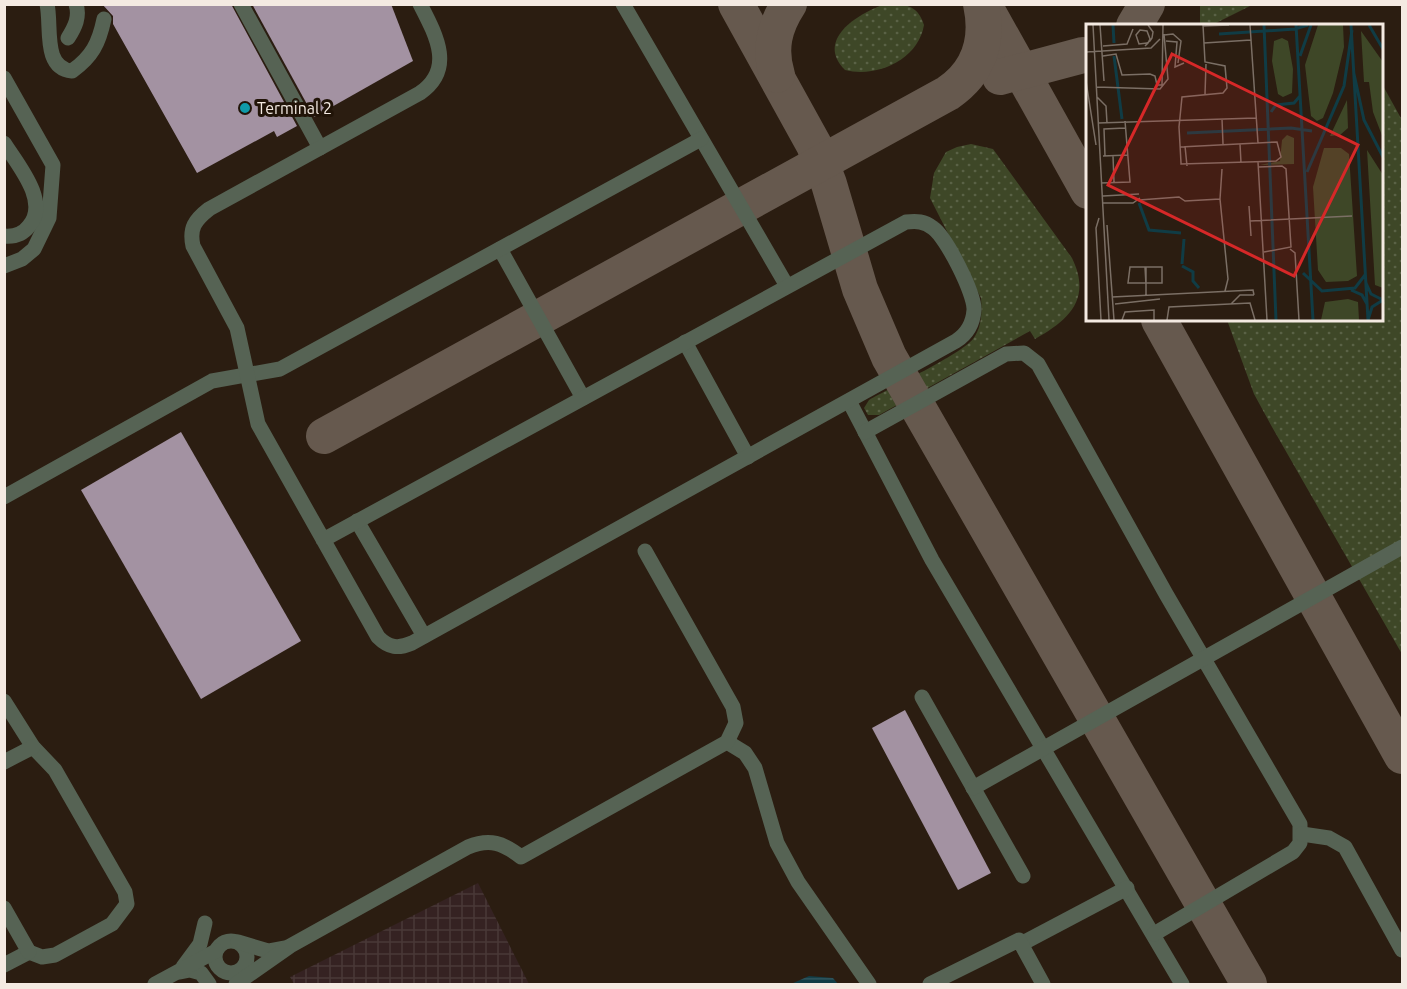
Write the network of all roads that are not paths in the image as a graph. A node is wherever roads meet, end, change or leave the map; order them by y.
1 (47, 4) edge
2 (76, 4) edge
3 (242, 4) edge
4 (420, 4) edge
5 (623, 4) edge
6 (104, 19) dead end
7 (68, 38) dead end
8 (4, 78) edge
9 (701, 139) junction
10 (4, 143) edge
11 (320, 148) junction
12 (4, 236) edge
13 (500, 249) junction
14 (4, 266) edge
15 (787, 286) junction
16 (685, 342) junction
17 (247, 375) junction
18 (583, 398) junction
19 (849, 401) junction
20 (865, 432) junction
21 (748, 457) junction
22 (4, 497) edge
23 (357, 521) junction
24 (323, 540) junction
25 (1402, 547) edge
26 (645, 551) dead end
27 (424, 636) junction
28 (1204, 658) junction
29 (922, 697) dead end
30 (4, 701) edge
31 (728, 742) junction
32 (33, 747) junction
33 (1043, 747) junction
34 (4, 762) edge
35 (973, 788) junction
36 (1302, 834) junction
37 (1023, 876) dead end
38 (1127, 888) junction
39 (4, 908) edge
40 (205, 923) dead end
41 (1154, 933) junction
42 (237, 942) junction
43 (1021, 944) junction
44 (290, 946) junction
45 (1402, 950) edge
46 (216, 951) junction
47 (29, 952) junction
48 (4, 965) edge
49 (176, 973) junction
50 (236, 980) edge
51 (155, 984) edge
52 (209, 984) edge
53 (869, 984) edge
54 (930, 984) edge
55 (1043, 984) edge
56 (1182, 984) edge

1 - 6 lane
2 - 7 lane
3 - 11 lane
4 - 11 lane
5 - 9 lane
8 - 14 lane
9 - 13 lane
9 - 15 lane
10 - 12 lane
11 - 17 lane
13 - 17 lane
13 - 18 lane
15 - 16 lane
15 - 19 lane
16 - 18 lane
16 - 21 lane
17 - 22 lane
17 - 24 lane
18 - 23 lane
19 - 20 lane
19 - 21 lane
20 - 28 lane
20 - 33 lane
21 - 27 lane
23 - 24 lane
23 - 27 lane
24 - 27 lane
25 - 28 lane
26 - 31 lane
28 - 33 lane
28 - 36 lane
29 - 35 lane
30 - 32 lane
31 - 44 lane
31 - 53 lane
32 - 34 lane
32 - 47 lane
33 - 35 lane
33 - 38 lane
35 - 37 lane
36 - 41 lane
36 - 45 lane
38 - 41 lane
38 - 43 lane
39 - 47 lane
40 - 49 lane
41 - 56 lane
42 - 44 lane
42 - 46 lane
42 - 50 lane
43 - 54 lane
43 - 55 lane
44 - 50 lane
46 - 49 lane
46 - 50 lane
47 - 48 lane
49 - 51 lane
49 - 52 lane

